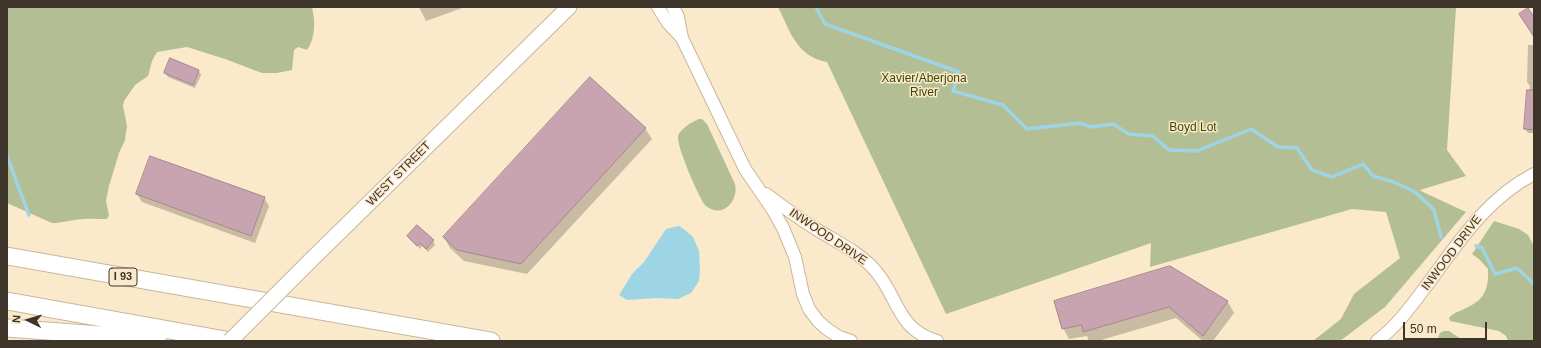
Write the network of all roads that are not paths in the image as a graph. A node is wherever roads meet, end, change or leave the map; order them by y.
1 (569, 7) edge
2 (658, 7) edge
3 (673, 7) edge
4 (682, 38) junction
5 (1534, 174) edge
6 (760, 190) junction
7 (7, 256) edge
8 (7, 301) edge
9 (7, 328) edge
10 (203, 336) junction
11 (230, 341) edge
12 (491, 341) edge
13 (851, 341) edge
14 (937, 341) edge
15 (1377, 341) edge

1 - 11 main road, WEST STREET, bridge
2 - 4 street, INWOOD DRIVE
3 - 4 street, INWOOD DRIVE
4 - 6 street, INWOOD DRIVE
5 - 15 street, INWOOD DRIVE
6 - 13 street, INWOOD DRIVE
6 - 14 street, INWOOD DRIVE
7 - 12 highway, I 93
8 - 10 highway
9 - 10 highway
10 - 11 highway

